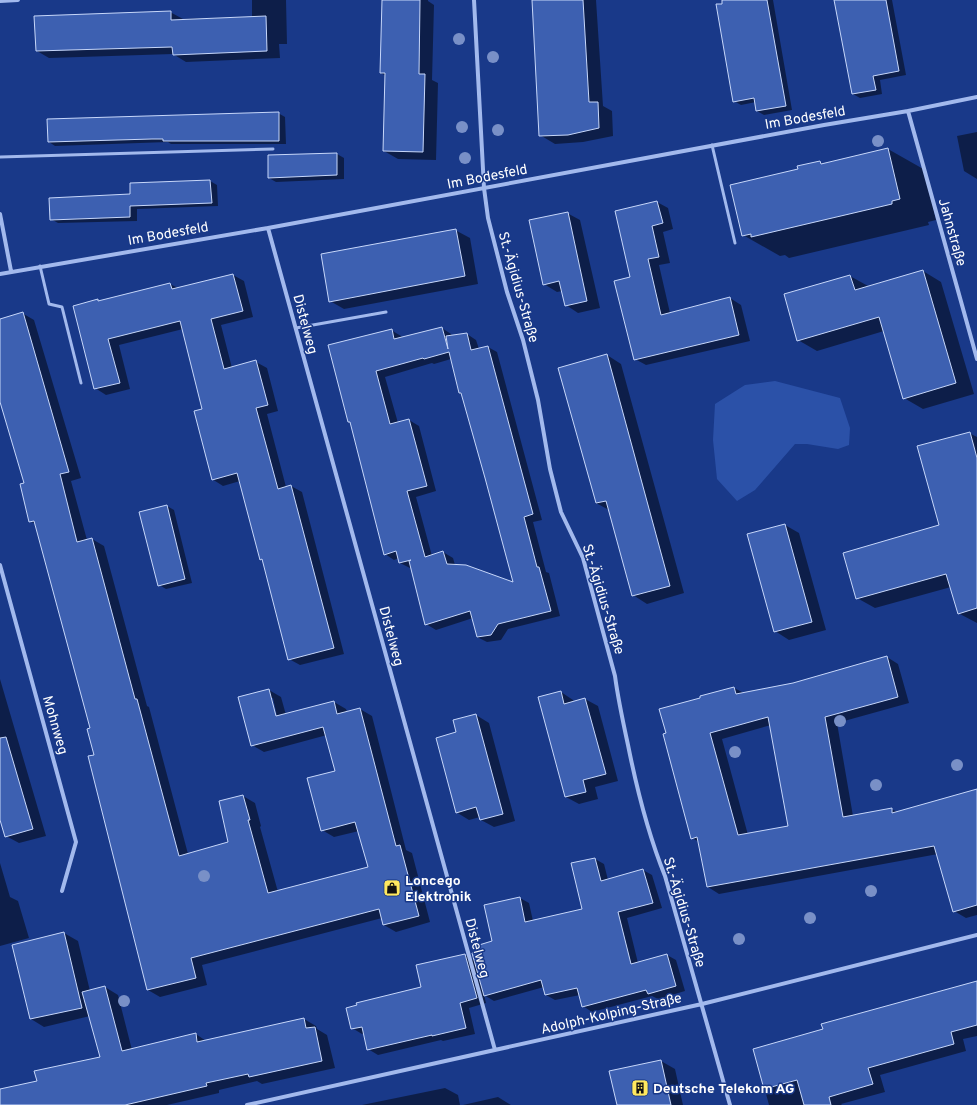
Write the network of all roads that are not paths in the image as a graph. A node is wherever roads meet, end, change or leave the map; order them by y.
1 (18, 0) edge
2 (474, 0) edge
3 (0, 1) edge
4 (977, 97) edge
5 (908, 111) junction
6 (712, 146) junction
7 (273, 149) dead end
8 (0, 157) edge
9 (484, 188) junction
10 (0, 214) edge
11 (268, 228) junction
12 (735, 243) dead end
13 (40, 266) junction
14 (11, 271) junction
15 (0, 274) edge
16 (386, 312) dead end
17 (296, 328) junction
18 (977, 359) edge
19 (81, 383) dead end
20 (0, 565) edge
21 (62, 891) dead end
22 (977, 935) edge
23 (702, 1004) junction
24 (495, 1050) junction
25 (247, 1105) edge
26 (730, 1105) edge

1 - 3 street
2 - 9 street, St.-Ägidius-Straße
4 - 5 street, Im Bodesfeld
5 - 6 street, Im Bodesfeld
5 - 18 street, Jahnstraße
6 - 9 street, Im Bodesfeld
6 - 12 lane
7 - 8 lane
9 - 11 street, Im Bodesfeld
9 - 23 street, St.-Ägidius-Straße
10 - 14 street
11 - 13 street, Im Bodesfeld
11 - 17 street, Distelweg
13 - 14 street, Im Bodesfeld
13 - 19 lane
14 - 15 street, Im Bodesfeld
16 - 17 lane
17 - 24 street, Distelweg
20 - 21 street, Mohnweg
22 - 23 street, Adolph-Kolping-Straße
23 - 24 street, Adolph-Kolping-Straße
23 - 26 street, St.-Ägidius-Straße
24 - 25 street, Adolph-Kolping-Straße

